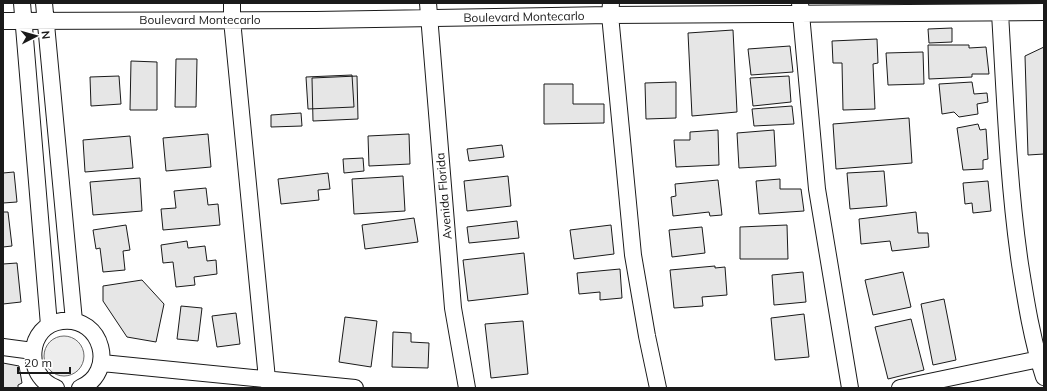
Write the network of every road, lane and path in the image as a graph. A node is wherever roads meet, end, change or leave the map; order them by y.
1 (22, 3) edge
2 (44, 3) edge
3 (232, 3) edge
4 (800, 8) edge
5 (973, 8) edge
6 (1027, 8) edge
7 (610, 9) edge
8 (429, 10) edge
9 (1000, 12) junction
10 (1044, 12) edge
11 (45, 20) junction
12 (232, 20) junction
13 (3, 21) edge
14 (23, 21) junction
15 (74, 321) junction
16 (49, 326) junction
17 (3, 347) edge
18 (33, 351) junction
19 (1041, 359) edge
20 (102, 363) junction
21 (1044, 377) edge
22 (269, 383) edge
23 (56, 388) edge
24 (82, 388) edge
25 (355, 388) edge
26 (467, 388) edge
27 (658, 388) edge
28 (850, 388) edge
29 (900, 388) edge

1 - 14 street
2 - 11 street
3 - 12 street
4 - 5 street, Boulevard Montecarlo
4 - 7 street, Boulevard Montecarlo
4 - 28 street
5 - 9 street, Boulevard Montecarlo
6 - 9 street, Boulevard Montecarlo
6 - 10 street, Boulevard Montecarlo
7 - 8 street, Boulevard Montecarlo
7 - 27 street
8 - 12 street, Boulevard Montecarlo
8 - 26 street, Avenida Florida
9 - 19 street
11 - 12 street, Boulevard Montecarlo
11 - 14 street, Boulevard Montecarlo
11 - 15 street
12 - 22 street
13 - 14 street, Boulevard Montecarlo
14 - 16 street
15 - 16 street
15 - 20 street
16 - 18 street
17 - 18 street
18 - 23 street
19 - 21 street
19 - 29 street
20 - 22 street
20 - 24 street
22 - 25 street

